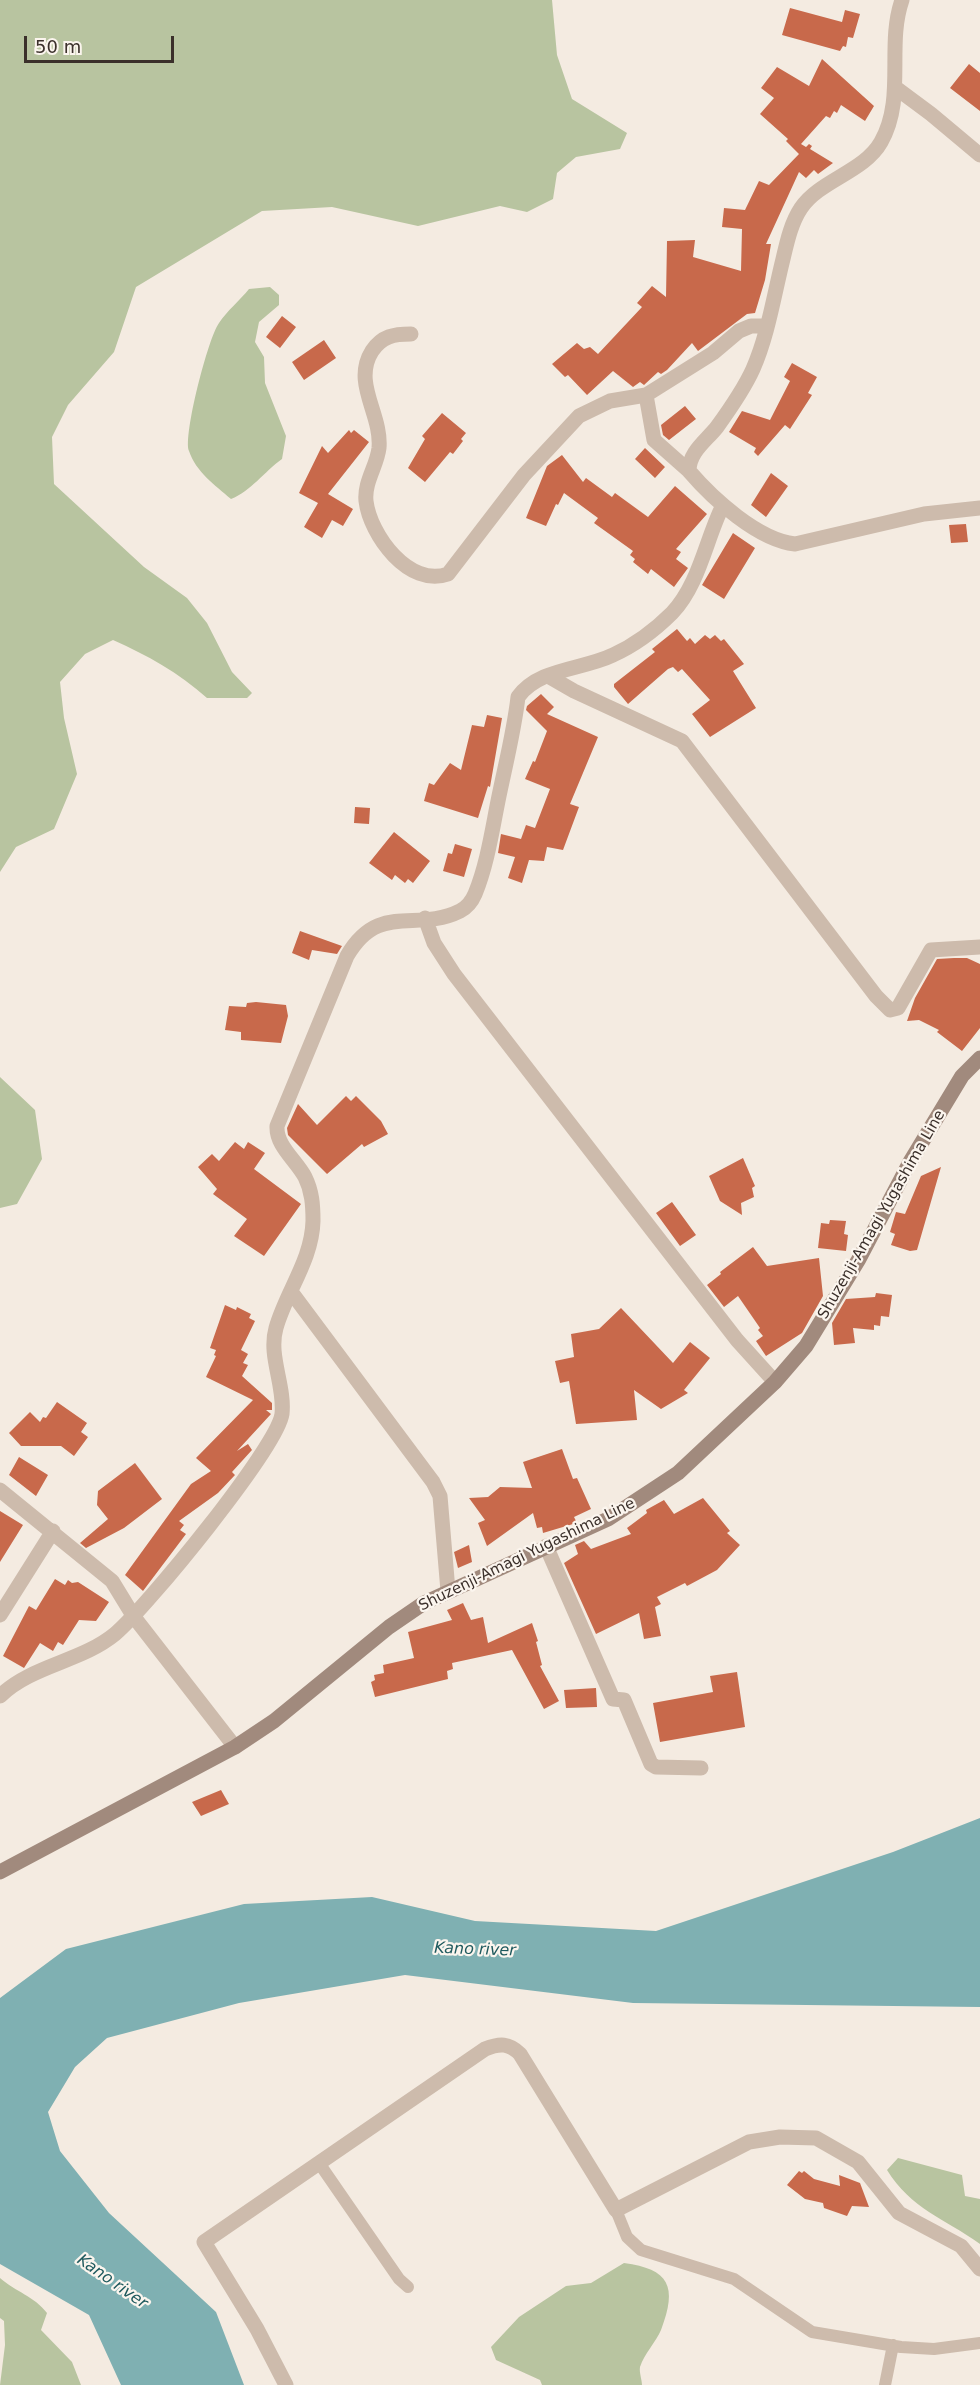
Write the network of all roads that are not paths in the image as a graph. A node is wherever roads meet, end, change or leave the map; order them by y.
1 (902, 0) edge
2 (896, 88) junction
3 (980, 155) edge
4 (767, 326) junction
5 (411, 334) dead end
6 (646, 395) junction
7 (689, 471) junction
8 (723, 505) junction
9 (980, 508) edge
10 (548, 676) junction
11 (425, 918) junction
12 (980, 947) edge
13 (980, 1058) edge
14 (292, 1293) junction
15 (775, 1382) junction
16 (0, 1490) edge
17 (53, 1531) junction
18 (546, 1546) junction
19 (448, 1591) junction
20 (0, 1615) edge
21 (134, 1617) junction
22 (0, 1696) edge
23 (235, 1748) junction
24 (701, 1768) dead end
25 (0, 1872) edge
26 (320, 2163) junction
27 (615, 2210) junction
28 (980, 2270) edge
29 (408, 2287) dead end
30 (980, 2343) edge
31 (893, 2345) junction
32 (286, 2385) edge
33 (885, 2385) edge

1 - 2 street
2 - 3 street
2 - 4 street
4 - 6 street
4 - 7 street
5 - 6 street
6 - 7 street
7 - 8 street
8 - 9 street
8 - 10 street
10 - 11 street
10 - 12 street
11 - 14 street
11 - 15 street
13 - 15 main road, Shuzenji-Amagi Yugashima Line
14 - 19 street
14 - 21 street
15 - 18 main road, Shuzenji-Amagi Yugashima Line
16 - 17 street
17 - 20 street
17 - 21 street
18 - 19 main road, Shuzenji-Amagi Yugashima Line
18 - 24 street
19 - 23 main road, Shuzenji-Amagi Yugashima Line
21 - 22 street
21 - 23 street
23 - 25 main road, Shuzenji-Amagi Yugashima Line
26 - 27 street
26 - 29 lane
26 - 32 street
27 - 28 street
27 - 31 lane
30 - 31 lane
31 - 33 lane

